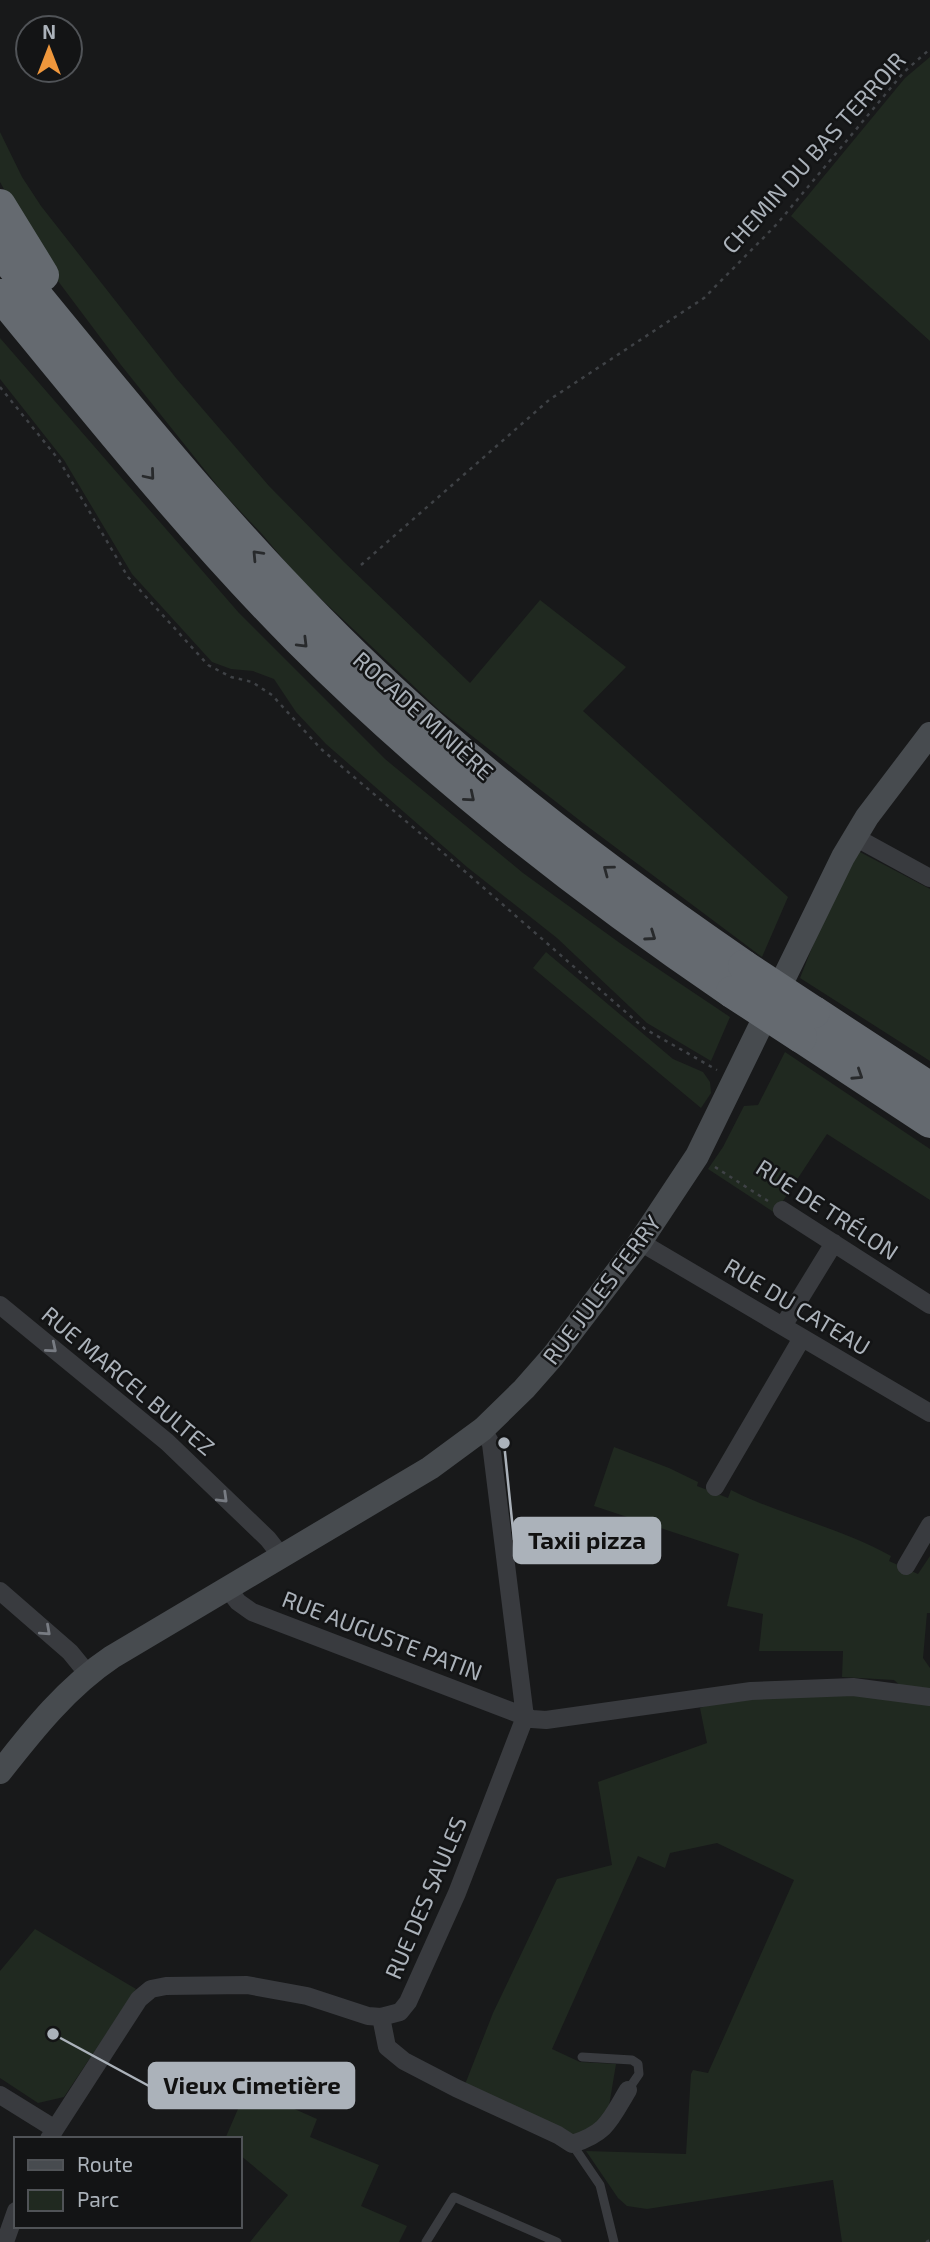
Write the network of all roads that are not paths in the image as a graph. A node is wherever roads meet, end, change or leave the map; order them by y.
1 (0, 205) edge
2 (0, 251) edge
3 (0, 295) edge
4 (0, 324) edge
5 (138, 419) junction
6 (105, 423) junction
7 (930, 734) edge
8 (855, 837) junction
9 (930, 878) edge
10 (738, 979) junction
11 (807, 1025) junction
12 (930, 1088) edge
13 (930, 1122) edge
14 (782, 1210) road end
15 (640, 1242) junction
16 (834, 1243) junction
17 (0, 1304) edge
18 (930, 1305) edge
19 (783, 1326) junction
20 (803, 1338) junction
21 (930, 1413) edge
22 (482, 1429) junction
23 (715, 1487) dead end
24 (930, 1525) edge
25 (282, 1557) junction
26 (906, 1566) dead end
27 (228, 1589) junction
28 (0, 1591) edge
29 (88, 1674) junction
30 (930, 1697) edge
31 (525, 1717) junction
32 (0, 1772) edge
33 (381, 2017) junction
34 (582, 2057) dead end
35 (628, 2090) joint
36 (0, 2095) edge
37 (52, 2134) edge
38 (572, 2144) junction
39 (14, 2217) edge
40 (5, 2242) edge
41 (426, 2242) edge
42 (557, 2242) edge
43 (614, 2242) edge

1 - 5 highway
2 - 5 highway, ROCADE MINIÈRE
3 - 6 highway, ROCADE MINIÈRE
4 - 6 highway
10 -> 5 highway, ROCADE MINIÈRE
6 -> 10 highway, ROCADE MINIÈRE
7 - 8 street, RUE JULES FERRY
8 - 9 street
8 - 15 street, RUE JULES FERRY
10 - 11 highway, ROCADE MINIÈRE, bridge
11 - 12 highway, ROCADE MINIÈRE
11 -> 13 highway, ROCADE MINIÈRE
14 - 16 street, RUE DE TRÉLON
15 - 19 street, RUE DU CATEAU
15 - 22 street, RUE JULES FERRY
16 - 18 street, RUE DE TRÉLON
16 - 19 street
17 -> 25 street, RUE MARCEL BULTEZ
19 - 20 street, RUE DU CATEAU
20 - 21 street, RUE DU CATEAU
20 - 23 street
22 - 25 street, RUE JULES FERRY
22 - 31 street
24 - 26 street
25 - 27 street, RUE JULES FERRY
27 - 29 street, RUE JULES FERRY
27 - 31 street, RUE AUGUSTE PATIN
28 -> 29 street
29 - 32 street, RUE JULES FERRY
30 - 31 street, RUE AUGUSTE PATIN
31 - 33 street, RUE DES SAULES
33 - 37 street
33 - 38 street
34 - 35 lane
35 - 38 street
36 - 37 street
38 - 43 lane
39 - 40 street
41 - 42 lane

